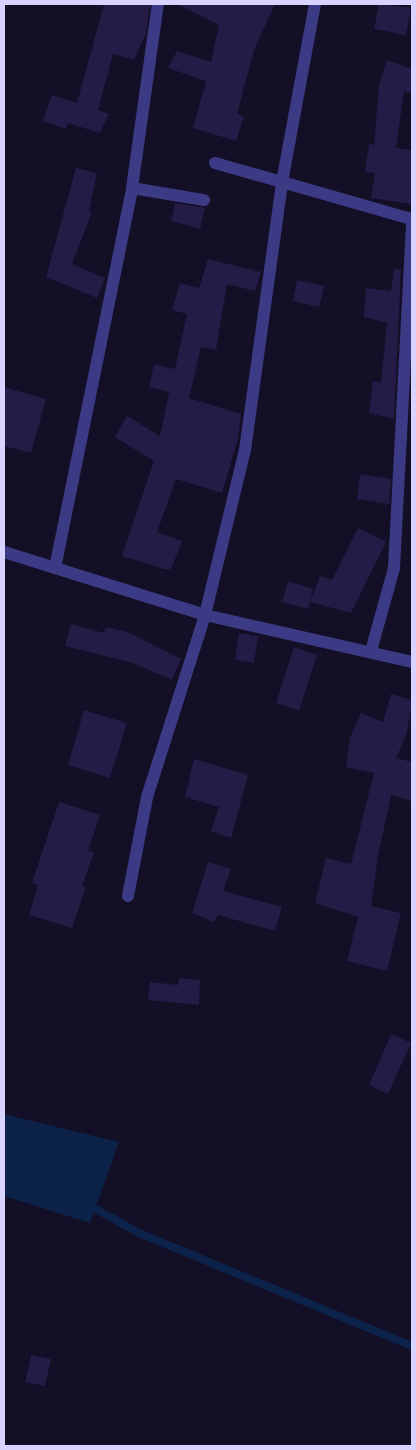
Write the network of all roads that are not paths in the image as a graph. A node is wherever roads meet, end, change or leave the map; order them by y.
1 (158, 4) edge
2 (315, 4) edge
3 (216, 163) dead end
4 (282, 182) junction
5 (132, 188) junction
6 (204, 200) dead end
7 (412, 219) edge
8 (412, 225) edge
9 (4, 552) edge
10 (55, 568) junction
11 (205, 615) junction
12 (371, 651) junction
13 (412, 662) edge
14 (128, 896) dead end

1 - 5 street
2 - 4 street
3 - 4 street
4 - 7 street
4 - 11 street
5 - 6 street
5 - 10 street
8 - 12 street
9 - 10 street
10 - 11 street
11 - 12 street
11 - 14 street
12 - 13 street

